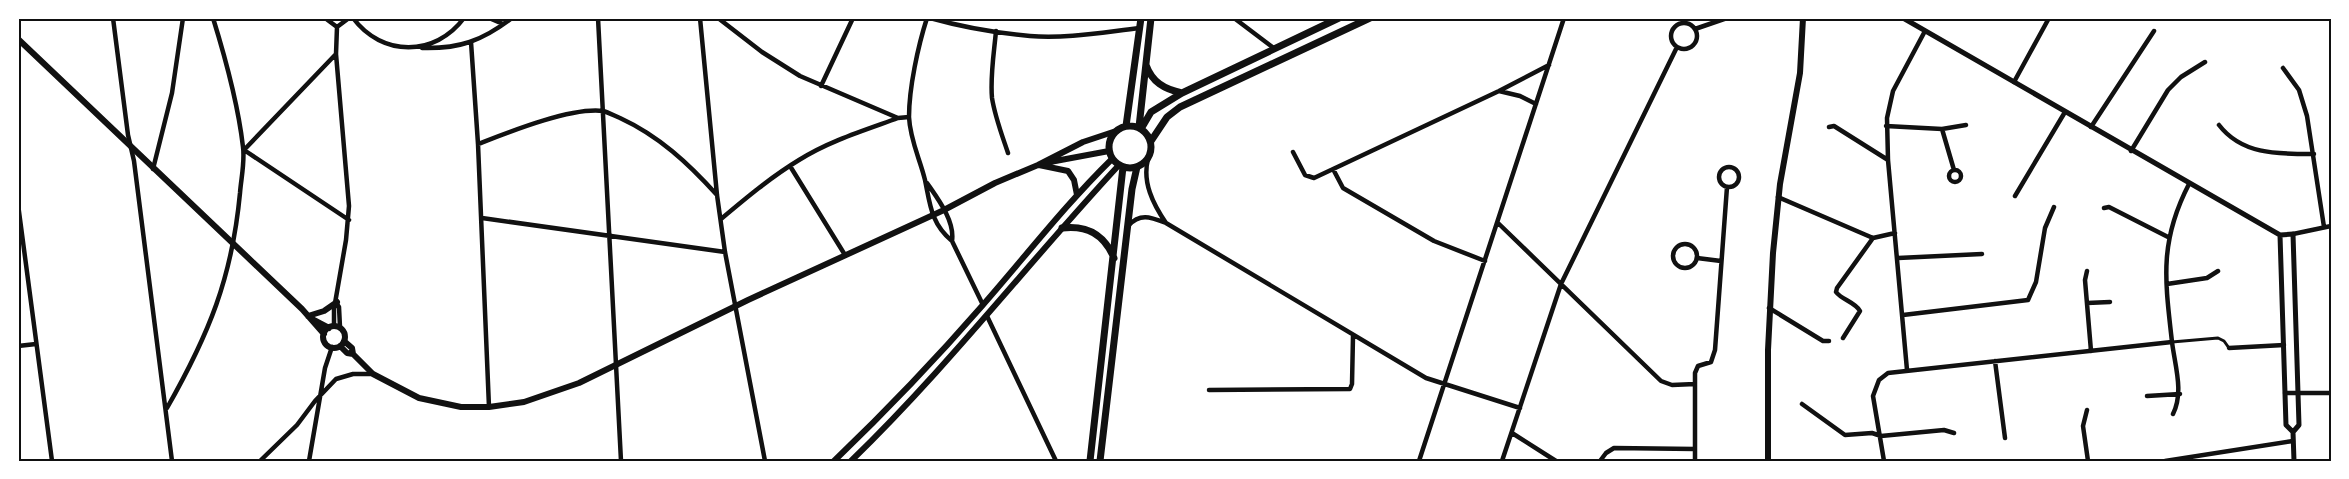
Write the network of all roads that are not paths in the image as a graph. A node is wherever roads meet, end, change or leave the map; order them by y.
1 (113, 18) edge
2 (183, 18) edge
3 (213, 18) edge
4 (325, 18) edge
5 (351, 18) edge
6 (464, 18) edge
7 (489, 18) edge
8 (512, 18) edge
9 (598, 18) edge
10 (700, 18) edge
11 (718, 18) edge
12 (853, 18) edge
13 (929, 18) edge
14 (1141, 18) edge
15 (1150, 18) edge
16 (1233, 18) edge
17 (1320, 18) edge
18 (1339, 18) edge
19 (1370, 18) edge
20 (1564, 18) edge
21 (1727, 18) edge
22 (1803, 18) edge
23 (1903, 18) edge
24 (2049, 18) edge
25 (1683, 21) edge
26 (503, 24) junction
27 (337, 27) junction
28 (1320, 27) junction
29 (1140, 28) junction
30 (1695, 29) junction
31 (996, 31) junction
32 (1925, 31) junction
33 (2154, 31) dead end
34 (18, 40) edge
35 (471, 42) junction
36 (1677, 47) junction
37 (416, 48) junction
38 (1275, 49) junction
39 (336, 54) junction
40 (1145, 62) junction
41 (2205, 62) dead end
42 (1549, 65) junction
43 (2283, 68) dead end
44 (2014, 82) junction
45 (821, 86) junction
46 (1499, 91) junction
47 (1182, 93) junction
48 (1536, 104) junction
49 (603, 111) junction
50 (2066, 112) junction
51 (909, 117) junction
52 (898, 118) junction
53 (2219, 124) dead end
54 (1966, 125) dead end
55 (1126, 126) junction
56 (1886, 126) junction
57 (1829, 127) dead end
58 (2091, 127) junction
59 (1140, 128) junction
60 (1942, 129) junction
61 (1116, 131) junction
62 (1151, 141) junction
63 (478, 144) junction
64 (132, 149) junction
65 (243, 150) junction
66 (2131, 151) junction
67 (1293, 152) dead end
68 (1008, 153) dead end
69 (2313, 154) junction
70 (1111, 155) junction
71 (1148, 159) junction
72 (1888, 160) junction
73 (2027, 162) dead end
74 (1038, 165) junction
75 (790, 166) junction
76 (1121, 166) junction
77 (2034, 166) junction
78 (1137, 167) junction
79 (153, 169) junction
80 (1333, 170) junction
81 (1954, 170) dead end
82 (925, 181) junction
83 (2189, 184) junction
84 (1727, 187) junction
85 (717, 195) junction
86 (1077, 195) junction
87 (2015, 196) dead end
88 (1778, 197) junction
89 (18, 204) edge
90 (2054, 207) dead end
91 (2104, 208) dead end
92 (944, 210) junction
93 (932, 215) junction
94 (482, 218) junction
95 (721, 219) junction
96 (349, 220) junction
97 (1498, 222) junction
98 (1166, 223) junction
99 (1128, 226) junction
100 (2331, 226) edge
101 (2324, 227) junction
102 (1062, 228) junction
103 (1895, 233) junction
104 (2293, 234) junction
105 (610, 235) junction
106 (2280, 235) junction
107 (2168, 237) junction
108 (1873, 238) junction
109 (952, 241) junction
110 (234, 245) junction
111 (725, 252) junction
112 (1982, 254) dead end
113 (845, 255) junction
114 (1114, 258) junction
115 (1697, 258) junction
116 (1898, 258) junction
117 (1485, 261) junction
118 (1721, 261) junction
119 (2087, 271) dead end
120 (2218, 271) dead end
121 (1561, 284) junction
122 (2168, 284) junction
123 (2110, 302) dead end
124 (337, 303) junction
125 (2086, 303) junction
126 (983, 305) junction
127 (735, 307) junction
128 (1769, 308) junction
129 (1903, 315) junction
130 (987, 316) junction
131 (309, 317) junction
132 (334, 327) junction
133 (324, 334) junction
134 (1353, 336) junction
135 (1843, 339) dead end
136 (1829, 341) dead end
137 (2172, 342) junction
138 (342, 343) junction
139 (36, 344) junction
140 (2284, 345) junction
141 (18, 346) edge
142 (332, 347) junction
143 (2229, 348) joint
144 (2091, 351) junction
145 (1995, 361) junction
146 (617, 364) junction
147 (1907, 370) junction
148 (373, 374) junction
149 (1443, 384) junction
150 (1695, 384) junction
151 (1209, 390) dead end
152 (2285, 393) junction
153 (2299, 393) junction
154 (2331, 393) edge
155 (2180, 394) junction
156 (321, 395) junction
157 (2147, 396) dead end
158 (1802, 404) dead end
159 (489, 406) junction
160 (1520, 408) junction
161 (166, 410) junction
162 (2087, 410) dead end
163 (2174, 414) dead end
164 (2293, 432) junction
165 (1512, 433) junction
166 (1953, 433) dead end
167 (1881, 436) junction
168 (2005, 438) dead end
169 (2293, 441) junction
170 (1695, 449) junction
171 (52, 461) edge
172 (172, 461) edge
173 (261, 461) edge
174 (309, 461) edge
175 (621, 461) edge
176 (765, 461) edge
177 (834, 461) edge
178 (851, 461) edge
179 (1056, 461) edge
180 (1090, 461) edge
181 (1100, 461) edge
182 (1419, 461) edge
183 (1502, 461) edge
184 (1556, 461) edge
185 (1600, 461) edge
186 (1695, 461) edge
187 (1768, 461) edge
188 (1884, 461) edge
189 (2088, 461) edge
190 (2165, 461) edge
191 (2294, 461) edge

1 - 64 street
2 - 79 street
3 - 65 street
4 - 27 street
5 - 27 street
5 - 37 street
6 - 37 street
7 - 26 street
8 - 26 street
9 - 49 street
10 - 85 street
11 - 45 street
12 - 45 street
13 - 31 street
13 - 51 street
14 - 29 main road
15 - 40 main road
16 - 38 street
17 - 28 street
18 - 28 main road
19 - 62 main road
20 - 42 street
21 - 30 street
22 - 88 main road
23 - 32 street
24 - 44 street
25 - 30 street
25 - 36 street
26 - 35 street
27 - 39 street
28 - 38 main road
29 - 31 street
29 - 55 main road
30 - 36 street
31 - 68 street
32 - 44 street
32 - 56 street
33 - 58 street
34 - 64 main road
35 - 37 street
35 - 63 street
36 - 121 street
38 - 47 main road
39 - 65 street
39 - 96 street
40 - 47 main road
40 - 59 main road
41 - 66 street
42 - 46 street
42 - 48 street
43 - 69 street
44 - 50 street
45 - 52 street
46 - 48 street
46 - 80 street
47 - 59 main road
48 - 97 street
49 - 63 street
49 - 85 street
49 - 105 street
50 - 58 street
50 - 77 street
51 - 52 street
51 - 82 street
52 - 75 street
53 - 69 street
54 - 60 street
55 - 59 main road
55 - 61 main road
56 - 60 street
56 - 72 street
57 - 72 street
58 - 66 street
59 - 62 main road
60 - 81 street
61 - 70 main road
61 - 74 main road
62 - 71 main road
63 - 94 street
64 - 79 main road
64 - 161 street
65 - 96 street
65 - 110 street
66 - 83 street
67 - 80 street
69 - 101 street
70 - 74 main road
70 - 76 main road
70 - 86 main road
71 - 78 main road
71 - 98 street
72 - 103 street
73 - 77 street
74 - 86 main road
74 - 92 main road
75 - 95 street
75 - 113 street
76 - 78 main road
76 - 102 main road
76 - 114 main road
77 - 87 street
78 - 99 main road
79 - 110 main road
80 - 117 street
82 - 92 street
82 - 93 street
83 - 106 street
83 - 107 street
84 - 84 street
84 - 118 street
85 - 95 street
86 - 126 main road
88 - 108 street
88 - 128 main road
89 - 139 street
90 - 129 street
91 - 107 street
92 - 93 main road
92 - 109 street
93 - 109 street
93 - 113 main road
94 - 105 street
94 - 159 street
95 - 111 street
96 - 124 street
97 - 117 street
97 - 121 street
98 - 99 street
98 - 134 street
99 - 181 main road
100 - 101 street
101 - 104 street
102 - 114 main road
102 - 130 main road
103 - 108 street
103 - 116 street
104 - 106 street
104 - 153 street
105 - 111 street
105 - 146 street
106 - 140 street
107 - 122 street
108 - 135 street
109 - 126 street
110 - 131 main road
110 - 161 street
111 - 127 street
112 - 116 street
113 - 127 main road
114 - 180 main road
115 - 115 street
115 - 118 street
116 - 129 street
117 - 149 street
118 - 150 street
119 - 125 street
120 - 122 street
121 - 150 street
121 - 160 street
122 - 137 street
123 - 125 street
124 - 131 main road
124 - 132 street
125 - 144 street
126 - 177 main road
127 - 146 main road
127 - 176 street
128 - 136 street
128 - 187 main road
129 - 147 street
130 - 178 main road
130 - 179 street
131 - 132 main road
131 - 133 main road
132 - 133 main road
132 - 138 main road
133 - 142 main road
134 - 149 street
134 - 151 street
137 - 143 street
137 - 144 street
137 - 155 street
138 - 142 main road
138 - 148 main road
139 - 141 street
139 - 171 street
140 - 143 street
140 - 152 street
142 - 156 street
144 - 145 street
145 - 147 street
145 - 168 street
146 - 159 main road
146 - 175 street
147 - 167 street
148 - 156 street
148 - 159 main road
149 - 160 street
149 - 182 street
150 - 170 street
152 - 153 street
152 - 164 street
153 - 154 street
153 - 164 street
155 - 157 street
155 - 163 street
156 - 173 street
156 - 174 street
158 - 167 street
160 - 165 street
161 - 172 street
162 - 189 street
164 - 169 street
165 - 183 street
165 - 184 street
166 - 167 street
167 - 188 street
169 - 190 street
169 - 191 street
170 - 185 street
170 - 186 street

